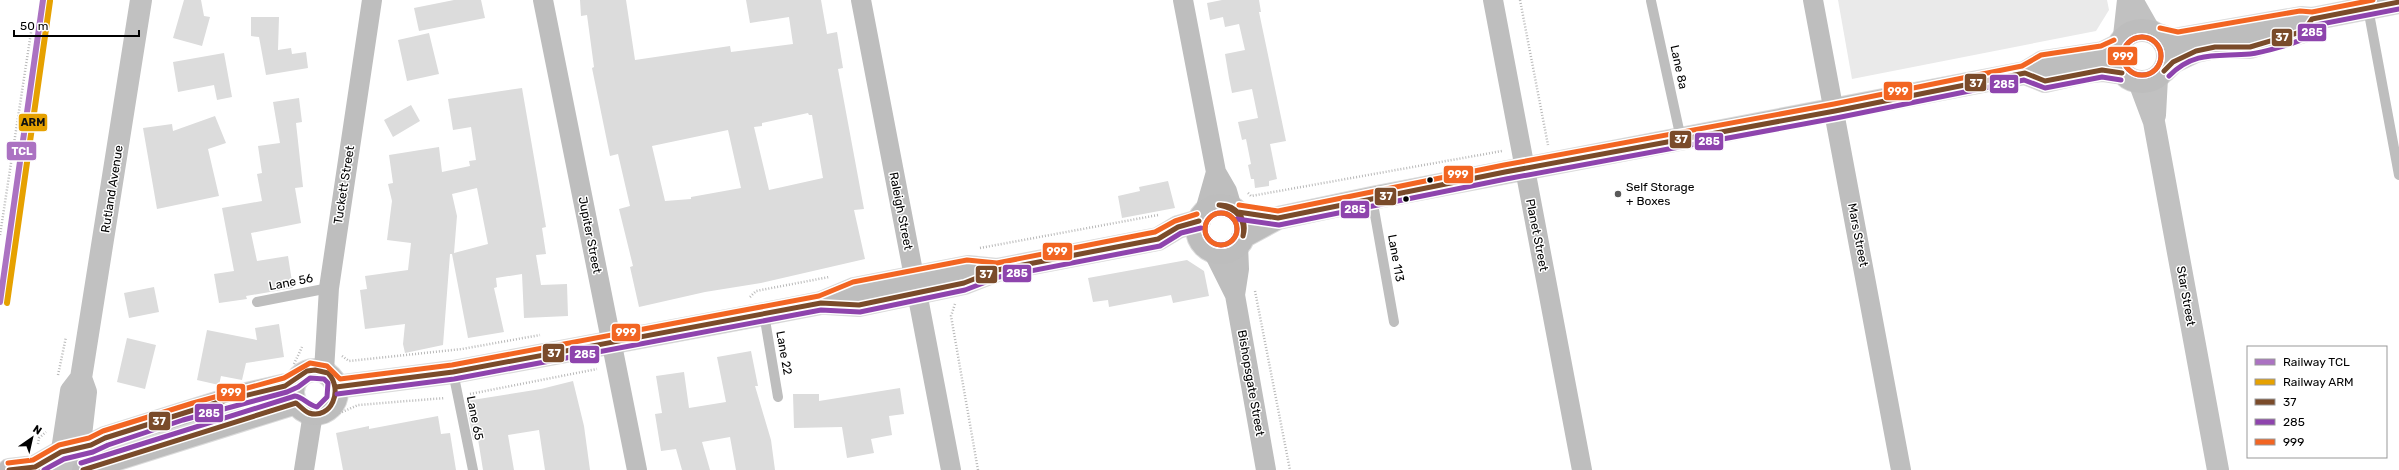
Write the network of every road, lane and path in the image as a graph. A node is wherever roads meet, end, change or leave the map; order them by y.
1 (141, 0) edge
2 (372, 0) edge
3 (543, 0) edge
4 (861, 0) edge
5 (1183, 0) edge
6 (1493, 0) edge
7 (1520, 0) edge
8 (1813, 0) edge
9 (2128, 0) edge
10 (2132, 0) edge
11 (1651, 1) edge
12 (2399, 2) edge
13 (2368, 8) junction
14 (2312, 19) junction
15 (32, 26) dead end
16 (2154, 32) junction
17 (2121, 41) junction
18 (2026, 73) junction
19 (2145, 76) junction
20 (1835, 111) junction
21 (1681, 139) junction
22 (1548, 146) dead end
23 (1502, 151) dead end
24 (1524, 168) junction
25 (1216, 172) junction
26 (2399, 175) edge
27 (1242, 189) dead end
28 (1372, 198) junction
29 (1235, 210) junction
30 (1161, 215) dead end
31 (1278, 218) junction
32 (1204, 231) junction
33 (0, 235) edge
34 (1241, 241) junction
35 (976, 249) dead end
36 (916, 285) junction
37 (1254, 286) dead end
38 (329, 288) junction
39 (1235, 296) junction
40 (257, 302) dead end
41 (955, 302) dead end
42 (764, 314) junction
43 (1394, 322) dead end
44 (546, 333) dead end
45 (612, 343) junction
46 (341, 349) dead end
47 (453, 372) junction
48 (330, 379) junction
49 (778, 397) dead end
50 (301, 400) junction
51 (66, 456) edge
52 (39, 468) edge
53 (9, 470) edge
54 (77, 470) edge
55 (82, 470) edge
56 (304, 470) edge
57 (473, 470) edge
58 (637, 470) edge
59 (951, 470) edge
60 (978, 470) edge
61 (1266, 470) edge
62 (1290, 470) edge
63 (1582, 470) edge
64 (1901, 470) edge
65 (2218, 470) edge

1 - 51 street, Rutland Avenue
2 - 38 street, Tuckett Street
3 - 45 street, Jupiter Street
4 - 36 street, Raleigh Street
5 - 25 street
6 - 24 street, Planet Street
7 - 22 path
8 - 20 street, Mars Street
9 - 17 street
10 - 16 street
11 - 21 lane, Lane 8a
12 - 13 main road
13 - 14 main road
13 - 26 lane
14 - 16 main road
14 - 19 main road
15 - 33 path
16 - 17 main road
16 - 19 main road
17 - 18 main road
17 - 19 main road
18 - 19 main road
18 - 20 main road
19 - 65 street, Star Street
20 - 21 main road
20 - 64 street, Mars Street
21 - 24 main road
23 - 27 path
24 - 28 main road
24 - 63 street, Planet Street
25 - 29 street
25 - 32 street
28 - 31 main road
28 - 43 lane, Lane 113
29 - 31 main road
29 - 32 main road
29 - 34 main road
30 - 35 path
31 - 34 main road
32 - 34 main road
32 - 36 main road
32 - 39 street, Bishopsgate Street
34 - 39 street, Bishopsgate Street
36 - 42 main road
36 - 59 street, Raleigh Street
37 - 62 path
38 - 40 lane, Lane 56
38 - 48 street, Tuckett Street
39 - 61 street, Bishopsgate Street
41 - 60 path
42 - 45 main road
42 - 49 lane, Lane 22
44 - 46 path
45 - 47 main road
45 - 58 street, Jupiter Street
47 - 48 main road
47 - 57 lane, Lane 65
48 - 50 main road
48 - 50 main road
50 - 51 main road
50 - 55 main road
50 - 56 street
51 - 52 main road
51 - 54 street, Rutland Avenue
52 - 53 main road

